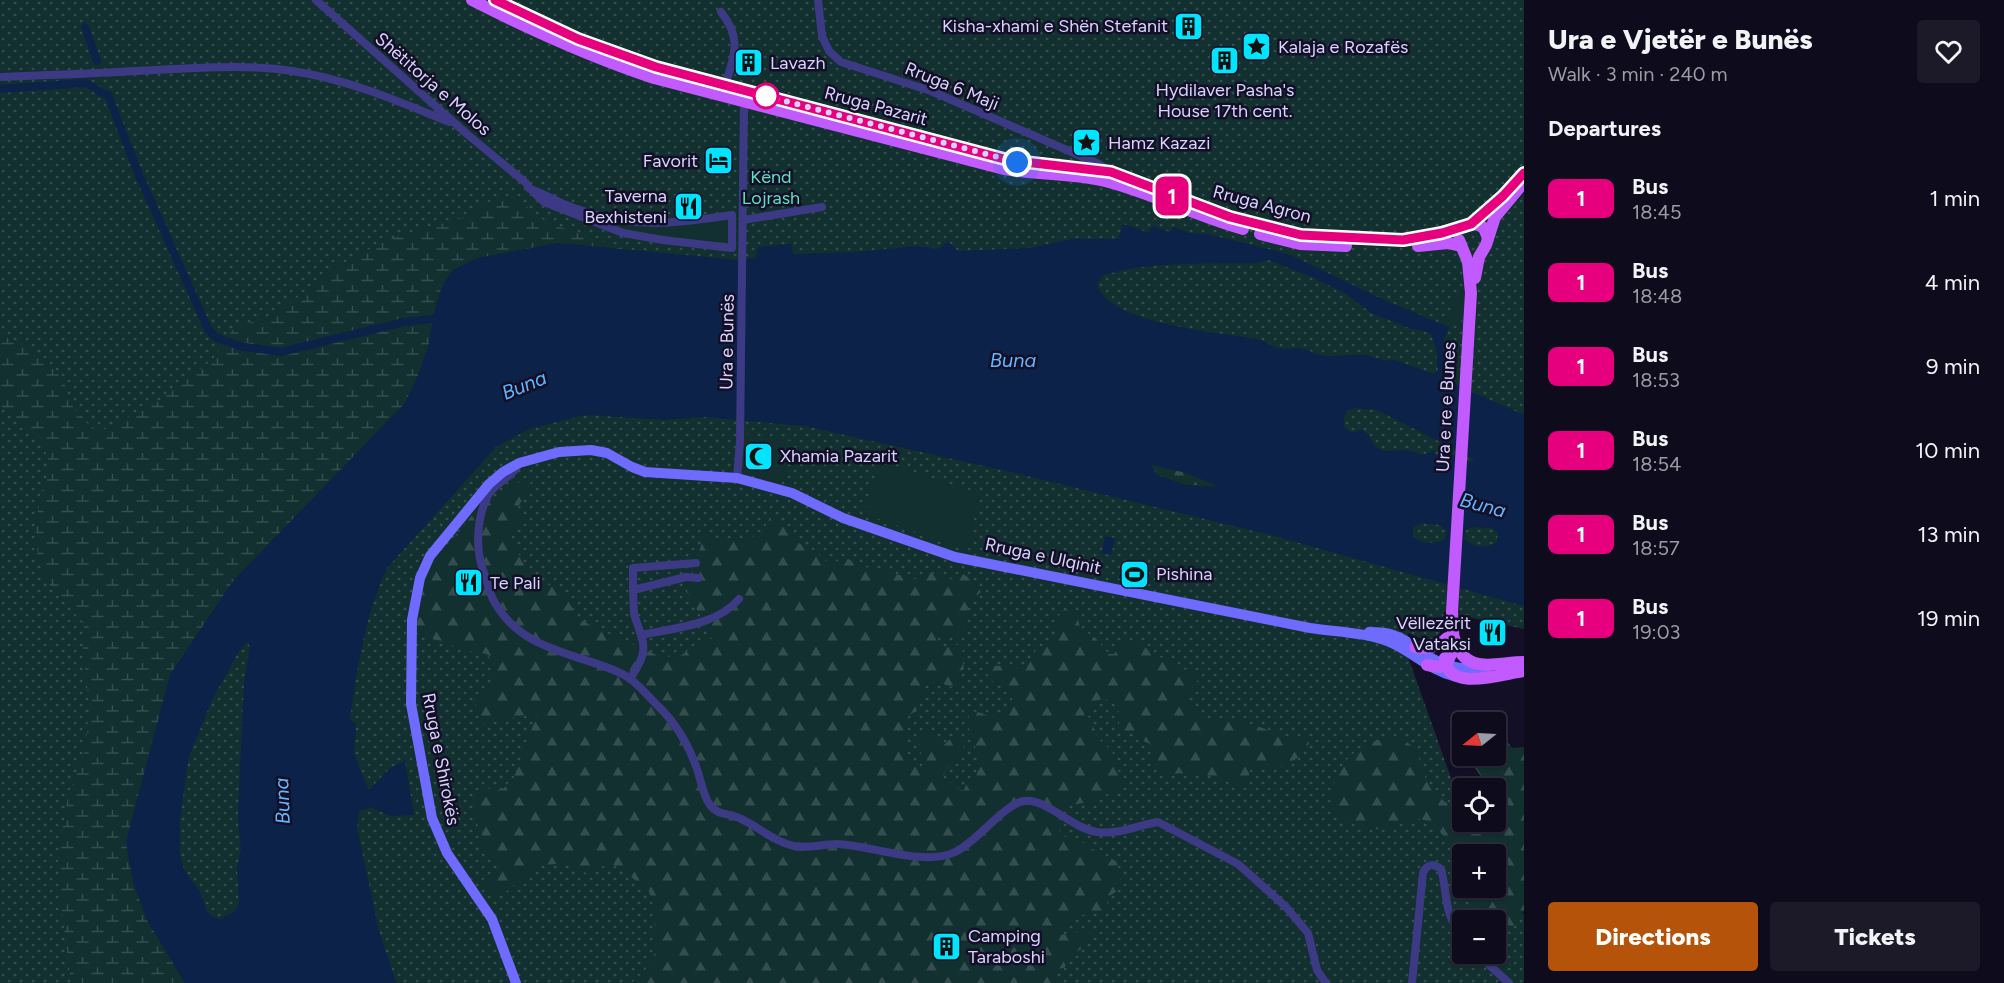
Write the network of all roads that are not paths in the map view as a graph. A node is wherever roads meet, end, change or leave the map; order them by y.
1 (316, 0) edge
2 (472, 0) edge
3 (495, 0) edge
4 (818, 0) edge
5 (721, 12) dead end
6 (0, 77) edge
7 (725, 86) junction
8 (744, 102) junction
9 (456, 125) junction
10 (1017, 162) joint
11 (1111, 172) junction
12 (1027, 173) joint
13 (1524, 173) edge
14 (1524, 182) edge
15 (530, 189) junction
16 (822, 207) dead end
17 (743, 220) junction
18 (1468, 225) junction
19 (1488, 238) junction
20 (1462, 247) junction
21 (1482, 250) junction
22 (1471, 293) junction
23 (519, 463) junction
24 (737, 478) junction
25 (696, 563) dead end
26 (698, 578) dead end
27 (633, 590) junction
28 (739, 599) dead end
29 (1351, 633) junction
30 (640, 636) junction
31 (1450, 638) junction
32 (1414, 647) junction
33 (1524, 662) edge
34 (1426, 665) junction
35 (1446, 665) junction
36 (1491, 666) junction
37 (1524, 671) edge
38 (1456, 677) junction
39 (630, 679) junction
40 (1452, 922) edge
41 (1488, 964) edge
42 (516, 983) edge
43 (1326, 983) edge
44 (1412, 983) edge
45 (1509, 983) edge

1 - 9 street, Shëtitorja e Molos
2 - 8 main road, Rruga Pazarit
3 - 7 main road, Rruga Pazarit
4 - 11 street, Rruga 6 Maji
5 - 7 street
6 - 9 street
7 - 10 main road, Rruga Pazarit
8 - 12 main road, Rruga Pazarit
8 - 17 street, Ura e Bunës
9 - 15 street, Shëtitorja e Molos
10 - 11 main road, Rruga Agron
11 - 18 main road, Rruga Agron
12 - 20 main road, Rruga Agron
13 - 18 main road, Rruga Agron
14 - 19 main road
15 - 15 street, Shëtitorja e Molos
16 - 17 street
17 - 24 street, Ura e Bunës
18 - 19 main road
18 - 20 main road
19 - 21 main road
20 - 21 main road
20 - 22 main road
21 - 22 main road
22 - 31 main road, Ura e re e Bunes
23 - 24 main road, Rruga e Shirokës
23 - 39 street
23 - 42 main road, Rruga e Shirokës
24 - 29 main road, Rruga e Ulqinit
25 - 27 street
26 - 27 street
27 - 30 street
28 - 30 street
29 - 32 main road, Rruga e Ulqinit
29 - 34 main road, Rruga e Ulqinit
30 - 39 street
31 - 32 main road
31 - 35 main road, Ura e re e Bunes
31 - 36 main road
32 - 35 main road, Rruga e Ulqinit
33 - 36 main road, Rruga e Ulqinit
34 - 35 main road
34 - 38 main road, Rruga e Ulqinit
35 - 36 main road, Rruga e Ulqinit
35 - 38 main road
37 - 38 main road, Rruga e Ulqinit
39 - 43 street
40 - 44 street
41 - 45 street

